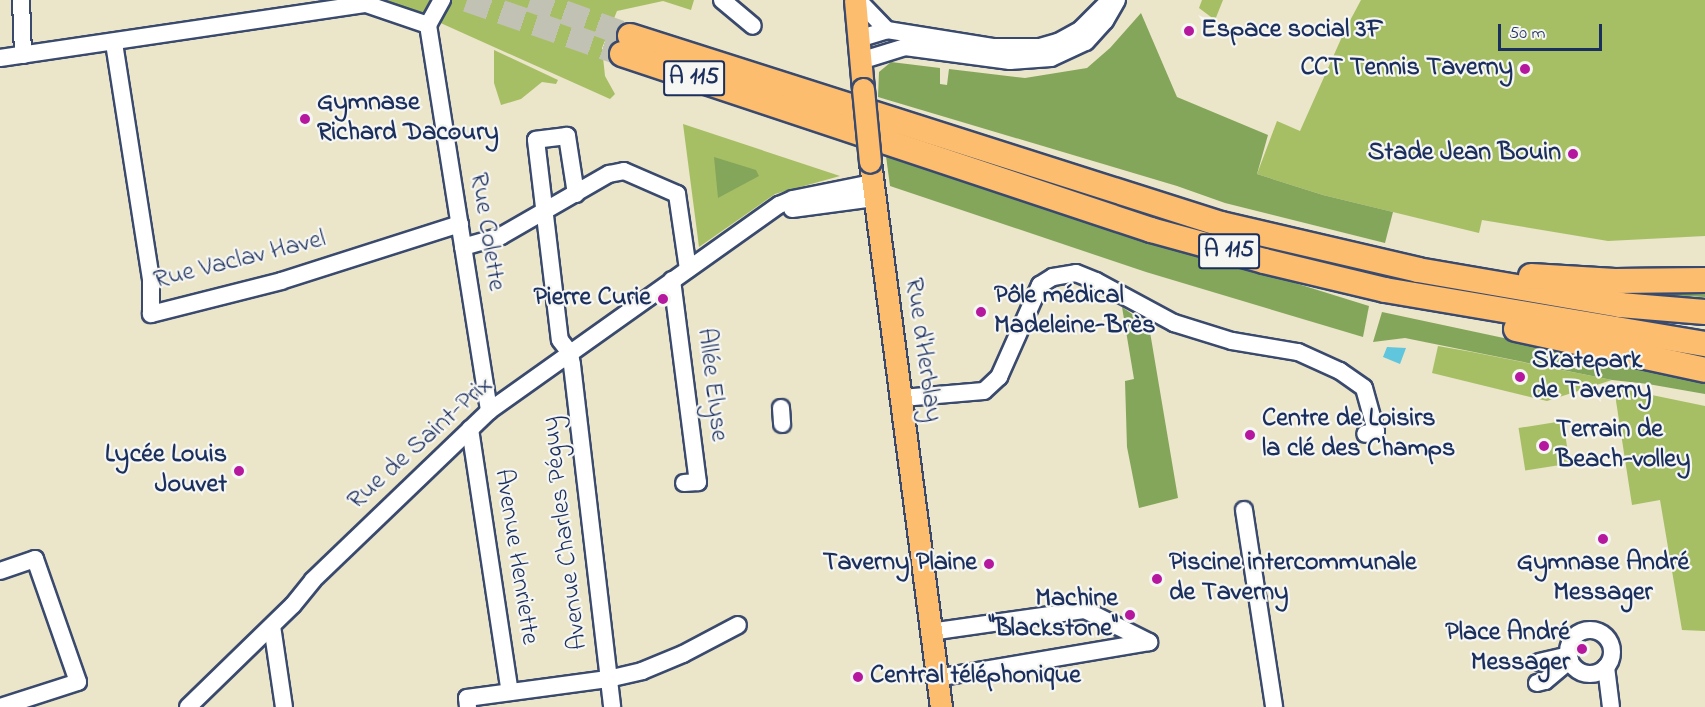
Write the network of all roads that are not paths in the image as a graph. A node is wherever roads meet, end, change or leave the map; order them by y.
1 (21, 0) edge
2 (442, 0) edge
3 (722, 0) edge
4 (856, 0) edge
5 (1110, 0) edge
6 (1117, 0) edge
7 (300, 7) edge
8 (428, 25) junction
9 (753, 26) dead end
10 (887, 30) junction
11 (858, 39) junction
12 (114, 43) junction
13 (23, 55) junction
14 (0, 58) edge
15 (860, 61) junction
16 (873, 190) junction
17 (576, 194) junction
18 (545, 212) junction
19 (460, 224) junction
20 (463, 247) junction
21 (688, 269) junction
22 (1418, 270) junction
23 (672, 280) junction
24 (1705, 280) edge
25 (1385, 290) junction
26 (1705, 312) edge
27 (1705, 344) edge
28 (570, 353) junction
29 (1705, 370) edge
30 (902, 398) junction
31 (489, 411) junction
32 (470, 429) junction
33 (1365, 434) dead end
34 (684, 483) dead end
35 (1244, 510) dead end
36 (0, 571) edge
37 (738, 624) dead end
38 (272, 626) junction
39 (930, 632) junction
40 (1569, 658) junction
41 (1539, 662) dead end
42 (1606, 667) junction
43 (937, 678) junction
44 (608, 679) junction
45 (1538, 683) dead end
46 (510, 692) junction
47 (467, 702) edge
48 (0, 707) edge
49 (188, 707) edge
50 (284, 707) edge
51 (612, 707) edge
52 (941, 707) edge
53 (1274, 707) edge
54 (1611, 707) edge

1 - 13 street
2 - 8 street
3 - 9 street
4 - 10 street
4 - 11 main road, Rue d'Herblay
5 - 10 street
6 - 15 street
7 - 8 street
7 - 12 street
8 - 19 street, Rue Colette
10 - 11 street
11 - 15 main road, Rue d'Herblay
12 - 13 street
12 - 19 street, Rue Vaclav Havel
13 - 14 street
15 - 16 main road, Rue d'Herblay, bridge
16 - 21 street, Rue de Saint-Prix
16 - 30 main road, Rue d'Herblay
17 - 18 street
17 - 18 street, Avenue Charles Péguy
17 - 21 street
18 - 20 street
18 - 28 street, Avenue Charles Péguy
19 - 20 street, Rue Colette
20 - 31 street, Rue Colette
21 - 23 street, Rue de Saint-Prix
22 - 24 highway
22 - 25 highway, A 115
22 - 26 highway, A 115
23 - 28 street, Rue de Saint-Prix
23 - 34 street, Allée Elyse
25 - 27 highway, A 115
25 - 29 highway
28 - 31 street, Rue de Saint-Prix
28 - 44 street, Avenue Charles Péguy
30 - 33 street
30 - 39 main road, Rue d'Herblay
31 - 32 street, Rue de Saint-Prix
32 - 38 street, Rue de Saint-Prix
32 - 46 street, Avenue Henriette
35 - 53 street
36 - 48 street
37 - 44 street
38 - 49 street, Rue de Saint-Prix
38 - 50 street
39 - 43 main road, Rue d'Herblay
39 - 43 street
40 - 41 street
40 - 42 street
40 - 42 street
40 - 45 street
42 - 54 street
43 - 52 main road, Rue d'Herblay
44 - 46 street
44 - 51 street, Avenue Charles Péguy
46 - 47 street

